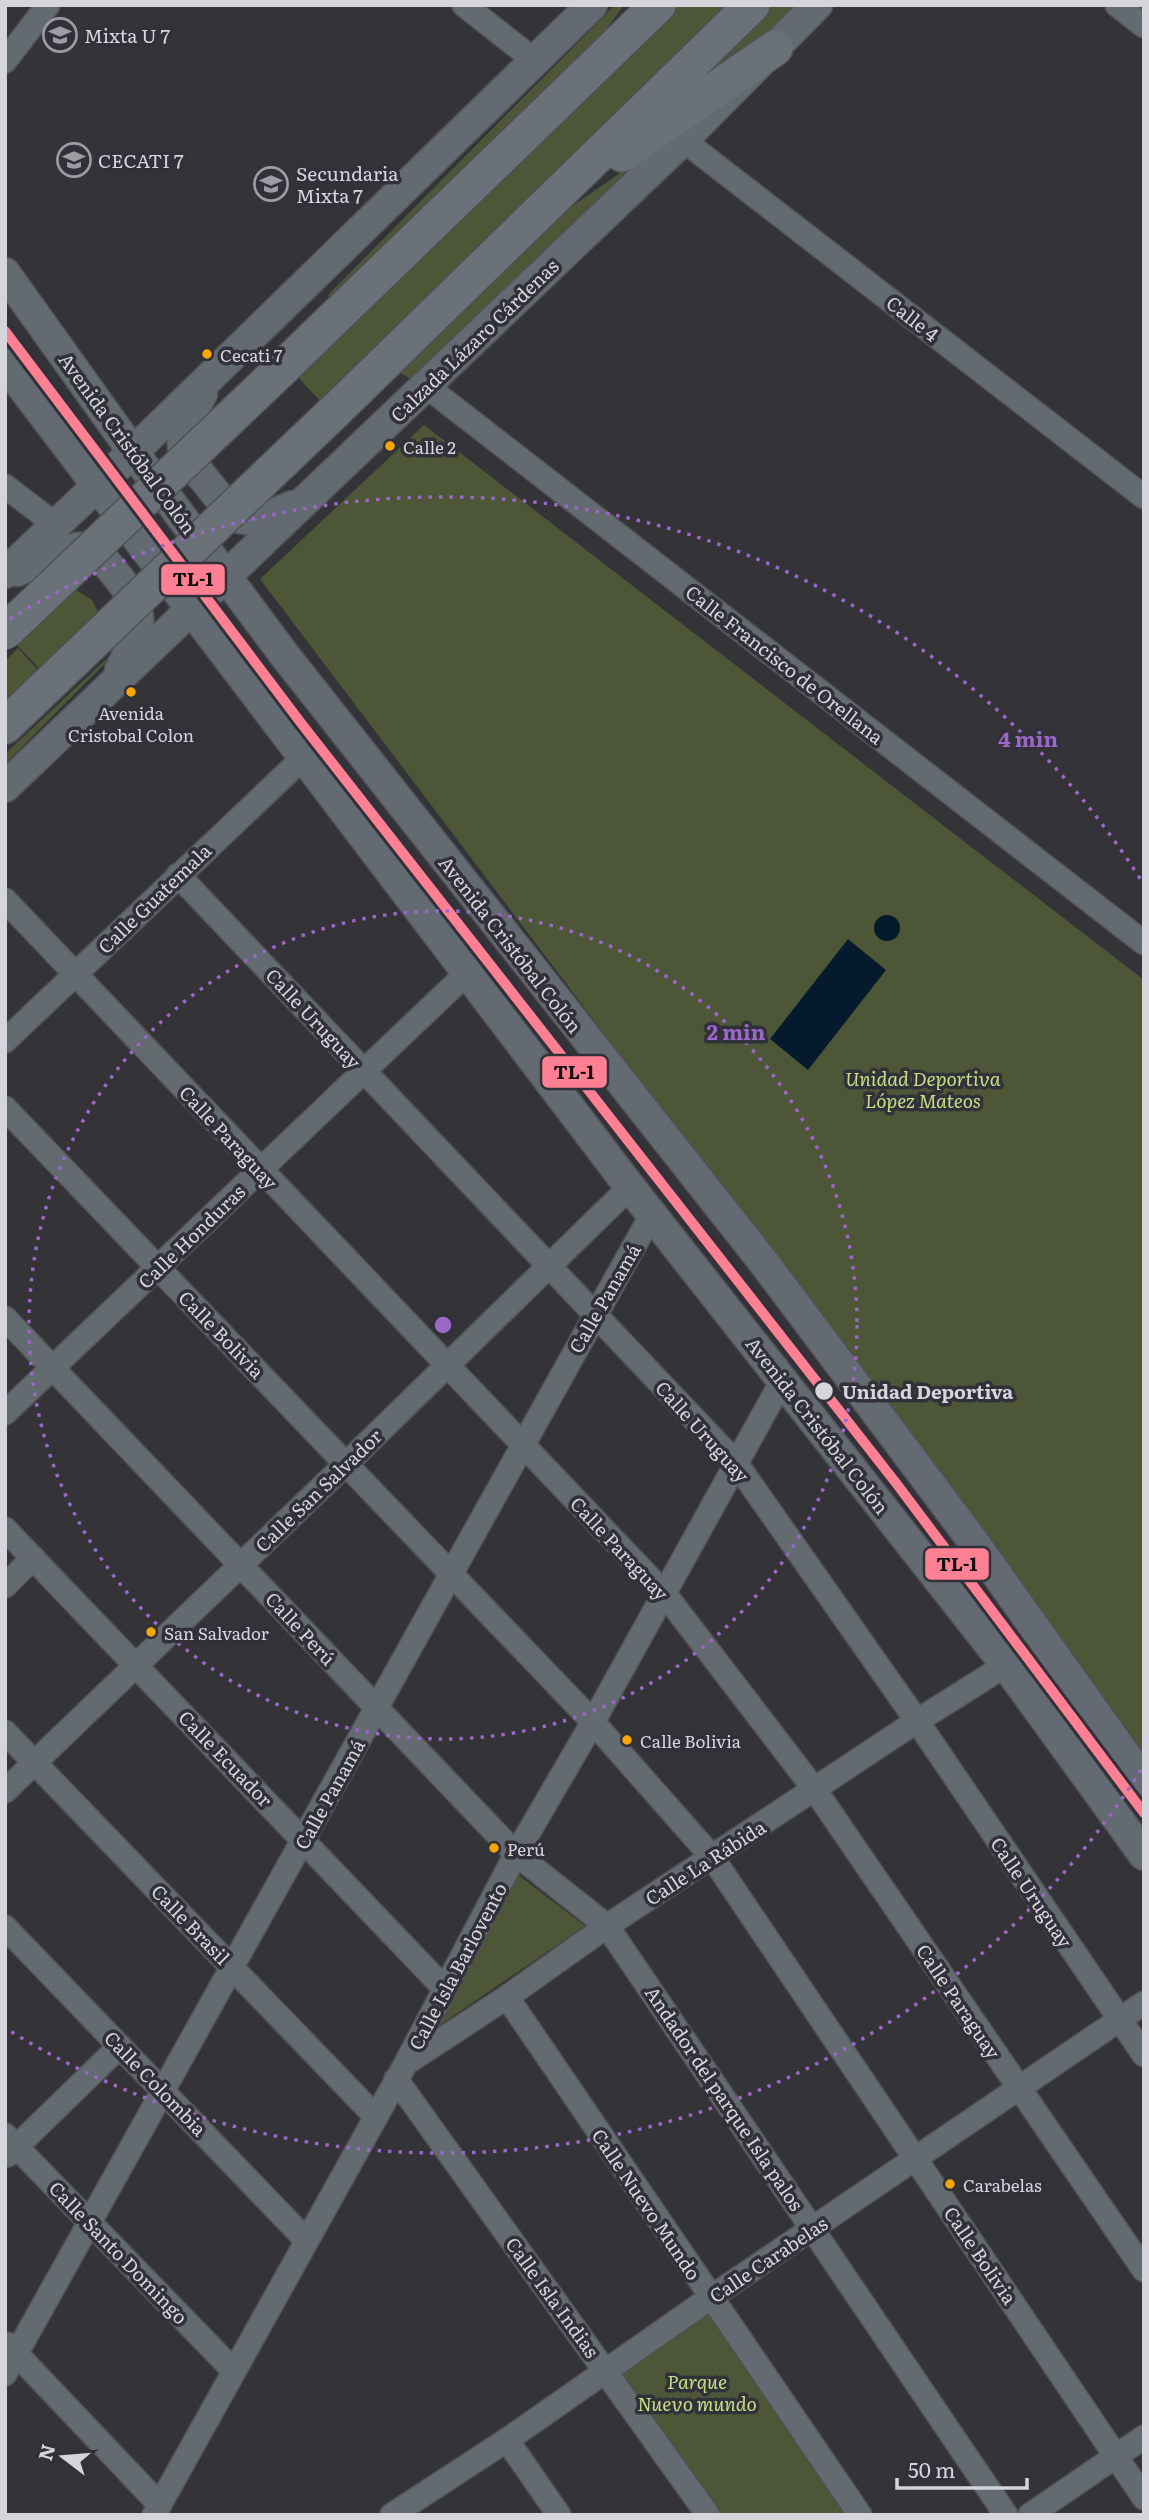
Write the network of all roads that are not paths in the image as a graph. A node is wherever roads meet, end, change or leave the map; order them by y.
1 (48, 5) edge
2 (464, 5) edge
3 (592, 5) edge
4 (635, 5) edge
5 (658, 5) edge
6 (752, 5) edge
7 (817, 5) edge
8 (1117, 5) edge
9 (1144, 26) edge
10 (775, 48) junction
11 (534, 60) junction
12 (5, 61) edge
13 (579, 82) junction
14 (683, 140) junction
15 (536, 215) junction
16 (5, 273) edge
17 (5, 364) edge
18 (212, 375) junction
19 (426, 386) junction
20 (106, 414) junction
21 (65, 442) junction
22 (133, 452) junction
23 (98, 485) junction
24 (5, 486) edge
25 (1144, 497) edge
26 (302, 503) junction
27 (57, 525) junction
28 (5, 574) edge
29 (226, 577) junction
30 (192, 609) junction
31 (5, 632) edge
32 (226, 654) junction
33 (286, 657) junction
34 (112, 685) junction
35 (17, 714) edge
36 (304, 757) junction
37 (5, 787) edge
38 (178, 875) junction
39 (5, 900) edge
40 (1144, 943) edge
41 (468, 972) junction
42 (75, 974) junction
43 (5, 1041) edge
44 (364, 1071) junction
45 (5, 1108) edge
46 (260, 1171) junction
47 (630, 1187) junction
48 (652, 1214) junction
49 (550, 1265) junction
50 (159, 1267) junction
51 (596, 1313) junction
52 (5, 1318) edge
53 (446, 1366) junction
54 (52, 1368) junction
55 (782, 1381) junction
56 (5, 1413) edge
57 (521, 1445) junction
58 (736, 1463) junction
59 (346, 1464) junction
60 (5, 1529) edge
61 (33, 1558) junction
62 (242, 1563) junction
63 (451, 1574) junction
64 (5, 1586) edge
65 (664, 1593) junction
66 (136, 1664) junction
67 (1006, 1665) junction
68 (376, 1708) junction
69 (917, 1721) junction
70 (593, 1722) junction
71 (5, 1732) edge
72 (35, 1762) junction
73 (1144, 1781) edge
74 (815, 1790) junction
75 (5, 1791) edge
76 (304, 1839) junction
77 (516, 1854) junction
78 (1144, 1855) edge
79 (712, 1857) junction
80 (607, 1926) junction
81 (5, 1927) edge
82 (233, 1966) junction
83 (445, 1989) junction
84 (506, 1997) junction
85 (1144, 2003) edge
86 (1119, 2020) junction
87 (120, 2046) junction
88 (1144, 2055) edge
89 (401, 2071) junction
90 (1017, 2087) junction
91 (164, 2092) junction
92 (376, 2117) junction
93 (9, 2146) edge
94 (916, 2158) junction
95 (90, 2223) junction
96 (814, 2229) junction
97 (306, 2240) junction
98 (1144, 2270) edge
99 (710, 2298) junction
100 (11, 2348) edge
101 (233, 2370) junction
102 (607, 2371) junction
103 (5, 2374) edge
104 (1144, 2437) edge
105 (507, 2440) junction
106 (1115, 2456) junction
107 (1144, 2498) edge
108 (157, 2510) edge
109 (403, 2512) edge
110 (559, 2515) edge
111 (708, 2515) edge
112 (860, 2515) edge
113 (1006, 2515) edge
114 (1030, 2515) edge

1 - 12 street
2 - 11 street
3 - 11 main road
4 - 13 highway
5 - 13 highway
6 - 15 highway
7 - 10 main road, Calzada Lázaro Cárdenas
8 - 9 street
10 - 14 main road, Calzada Lázaro Cárdenas
10 - 15 highway
11 - 18 main road
13 - 31 highway, bridge
14 - 19 main road, Calzada Lázaro Cárdenas
14 - 25 street, Calle 4
15 - 35 highway, bridge
16 - 20 main road, Avenida Cristóbal Colón
17 - 21 main road, Avenida Cristóbal Colón
18 - 22 main road
18 - 26 main road
19 - 26 main road, Calzada Lázaro Cárdenas
19 - 40 street, Calle Francisco de Orellana
20 - 21 main road
20 - 22 main road, Avenida Cristóbal Colón
21 - 23 main road, Avenida Cristóbal Colón
22 - 23 main road
22 - 29 main road, Avenida Cristóbal Colón
23 - 27 main road
23 - 30 main road, Avenida Cristóbal Colón
24 - 27 street
26 - 29 main road, Calzada Lázaro Cárdenas
27 - 28 main road
28 - 34 main road
29 - 30 main road, Calzada Lázaro Cárdenas
29 - 33 main road, Avenida Cristóbal Colón
30 - 32 main road, Avenida Cristóbal Colón
30 - 34 main road, Calzada Lázaro Cárdenas
32 - 33 main road
32 - 36 main road, Avenida Cristóbal Colón
33 - 73 main road, Avenida Cristóbal Colón
34 - 37 main road, Calzada Lázaro Cárdenas
36 - 38 street, Calle Guatemala
36 - 41 main road, Avenida Cristóbal Colón
38 - 42 street, Calle Guatemala
38 - 44 street, Calle Uruguay
39 - 42 street, Calle Paraguay
41 - 44 street, Calle Honduras
41 - 47 main road, Avenida Cristóbal Colón
42 - 43 street, Calle Guatemala
42 - 46 street, Calle Paraguay
44 - 46 street, Calle Honduras
44 - 49 street, Calle Uruguay
45 - 50 street, Calle Bolivia
46 - 50 street, Calle Honduras
46 - 53 street, Calle Paraguay
47 - 48 main road, Avenida Cristóbal Colón
47 - 49 street, Calle San Salvador
48 - 51 street, Calle Panamá
48 - 55 main road, Avenida Cristóbal Colón
49 - 51 street, Calle Uruguay
49 - 53 street, Calle San Salvador
50 - 54 street, Calle Honduras
50 - 59 street, Calle Bolivia
51 - 57 street, Calle Panamá
51 - 58 street, Calle Uruguay
52 - 54 street, Calle Perú
53 - 57 street, Calle Paraguay
53 - 59 street, Calle San Salvador
54 - 56 street, Calle Honduras
54 - 62 street, Calle Perú
55 - 58 street, Calle Isla Barlovento
55 - 67 main road, Avenida Cristóbal Colón
57 - 63 street, Calle Panamá
57 - 65 street, Calle Paraguay
58 - 65 street, Calle Isla Barlovento
58 - 69 street, Calle Uruguay
59 - 62 street, Calle San Salvador
59 - 63 street, Calle Bolivia
60 - 61 street, Calle Ecuador
61 - 64 street
61 - 66 street, Calle Ecuador
62 - 66 street, Calle San Salvador
62 - 68 street, Calle Perú
63 - 68 street, Calle Panamá
63 - 70 street, Calle Bolivia
65 - 70 street, Calle Isla Barlovento
65 - 74 street, Calle Paraguay
66 - 72 street, Calle San Salvador
66 - 76 street, Calle Ecuador
67 - 69 street, Calle La Rábida
67 - 78 main road, Avenida Cristóbal Colón
68 - 76 street, Calle Panamá
68 - 77 street, Calle Perú
69 - 74 street, Calle La Rábida
69 - 86 street, Calle Uruguay
70 - 77 street, Calle Isla Barlovento
70 - 79 street, Calle Bolivia
71 - 72 street, Calle Brasil
72 - 75 street, Calle San Salvador
72 - 82 street, Calle Brasil
74 - 79 street, Calle La Rábida
74 - 90 street, Calle Paraguay
76 - 82 street, Calle Panamá
76 - 83 street, Calle Ecuador
77 - 80 street, Calle Perú
77 - 83 street, Calle Isla Barlovento
79 - 80 street, Calle La Rábida
79 - 94 street, Calle Bolivia
80 - 84 street, Calle La Rábida
80 - 96 street, Andador del parque Isla palos
81 - 87 street, Calle Colombia
82 - 91 street, Calle Panamá
82 - 92 street, Calle Brasil
83 - 89 street, Calle Isla Barlovento
84 - 89 street, Calle La Rábida
84 - 99 street, Calle Nuevo Mundo
85 - 86 street, Calle Carabelas
86 - 88 street, Calle Uruguay
86 - 90 street, Calle Carabelas
87 - 91 street, Calle Colombia
87 - 93 street
89 - 92 street, Calle Isla Barlovento
89 - 102 street, Calle Isla Indias
90 - 94 street, Calle Carabelas
90 - 98 street, Calle Paraguay
91 - 95 street, Calle Panamá
91 - 97 street, Calle Colombia
92 - 97 street, Calle Isla Barlovento
93 - 95 street, Calle Santo Domingo
94 - 96 street, Calle Carabelas
94 - 106 street, Calle Bolivia
95 - 100 street, Calle Panamá
95 - 101 street, Calle Santo Domingo
96 - 99 street, Calle Carabelas
96 - 113 street, Andador del parque Isla palos
97 - 101 street, Calle Isla Barlovento
99 - 102 street, Calle Carabelas
99 - 112 street, Calle Nuevo Mundo
100 - 103 street, Calle Panamá
100 - 108 street
101 - 108 street, Calle Isla Barlovento
102 - 105 street, Calle Carabelas
102 - 111 street, Calle Isla Indias
104 - 106 street
105 - 109 street, Calle Carabelas
105 - 110 street
106 - 107 street, Calle Bolivia
106 - 114 street

